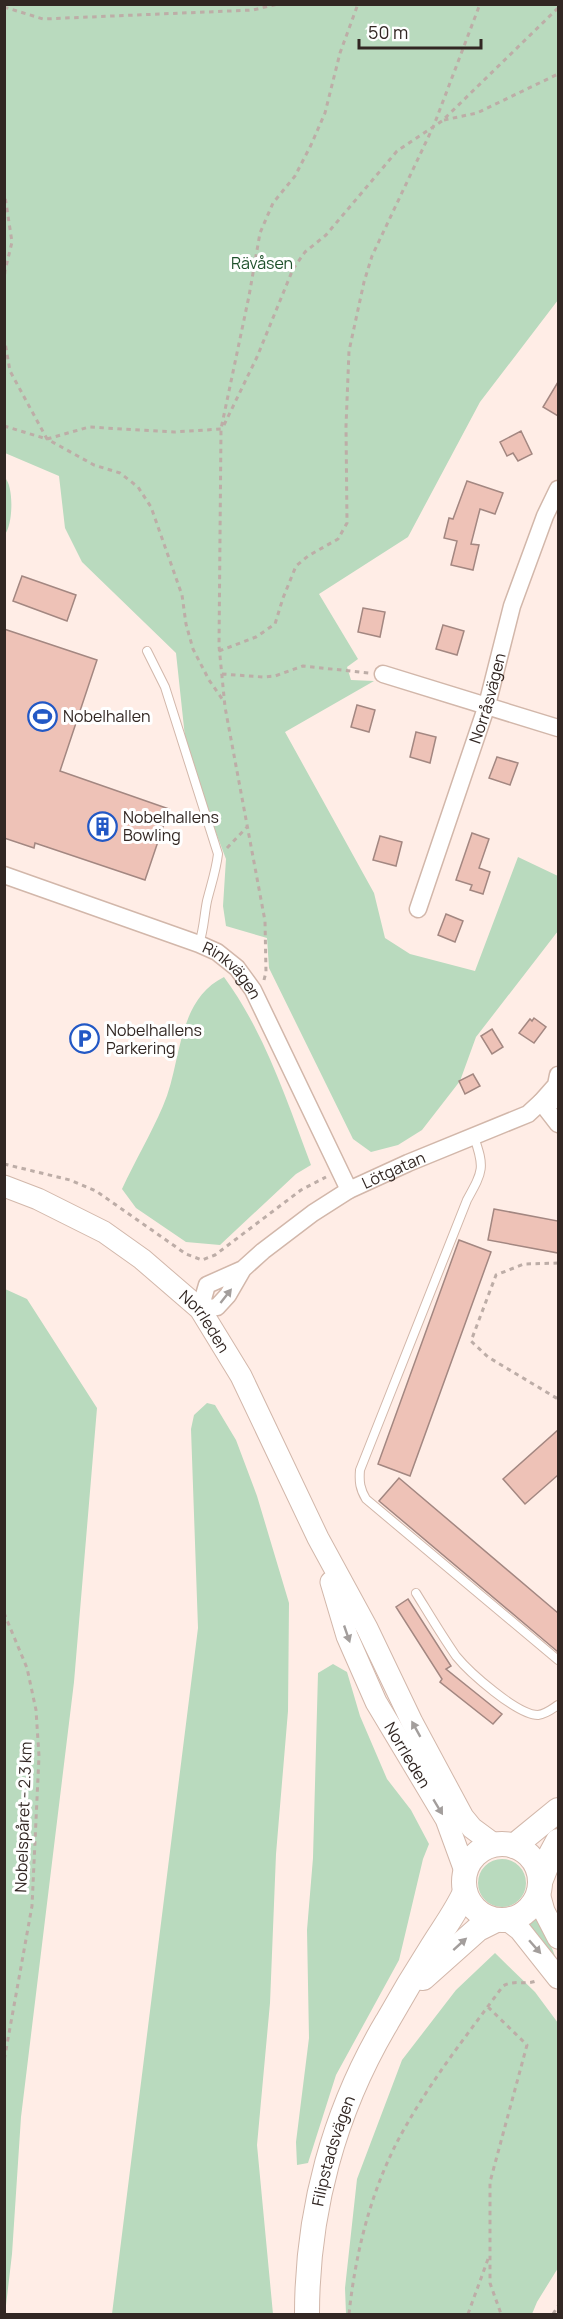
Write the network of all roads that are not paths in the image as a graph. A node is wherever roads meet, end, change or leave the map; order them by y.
1 (558, 489) edge
2 (147, 651) dead end
3 (383, 674) road end
4 (487, 705) junction
5 (558, 728) edge
6 (4, 875) edge
7 (418, 909) dead end
8 (198, 944) junction
9 (558, 1075) edge
10 (550, 1101) edge
11 (558, 1124) edge
12 (474, 1137) junction
13 (4, 1186) edge
14 (349, 1190) junction
15 (243, 1269) junction
16 (200, 1309) junction
17 (318, 1538) junction
18 (416, 1593) dead end
19 (558, 1660) edge
20 (558, 1705) edge
21 (558, 1810) edge
22 (558, 1842) edge
23 (505, 1846) junction
24 (465, 1882) junction
25 (540, 1887) junction
26 (502, 1920) junction
27 (558, 1938) edge
28 (549, 1979) edge
29 (402, 1998) junction
30 (307, 2314) edge

1 - 4 street, Norråsvägen
2 - 8 lane
3 - 4 street
4 - 5 street
4 - 7 street, Norråsvägen
6 - 8 street, Rinkvägen
8 - 14 street, Rinkvägen
9 - 10 street
10 - 11 street
10 - 12 street, Lötgatan
12 - 14 street, Lötgatan
12 - 19 lane
13 - 16 street, Norrleden
14 - 15 street, Lötgatan
16 -> 15 street, Lötgatan
15 - 16 street, Lötgatan
16 - 17 street, Norrleden
23 -> 17 street, Norrleden
17 -> 24 street, Norrleden
18 - 20 lane
21 - 23 main road
22 - 25 main road
23 - 24 main road
23 - 25 main road
24 - 26 main road
24 - 29 main road, Filipstadsvägen
25 - 26 main road
25 - 27 street
26 -> 28 street
29 -> 26 main road, Filipstadsvägen
29 - 30 main road, Filipstadsvägen

